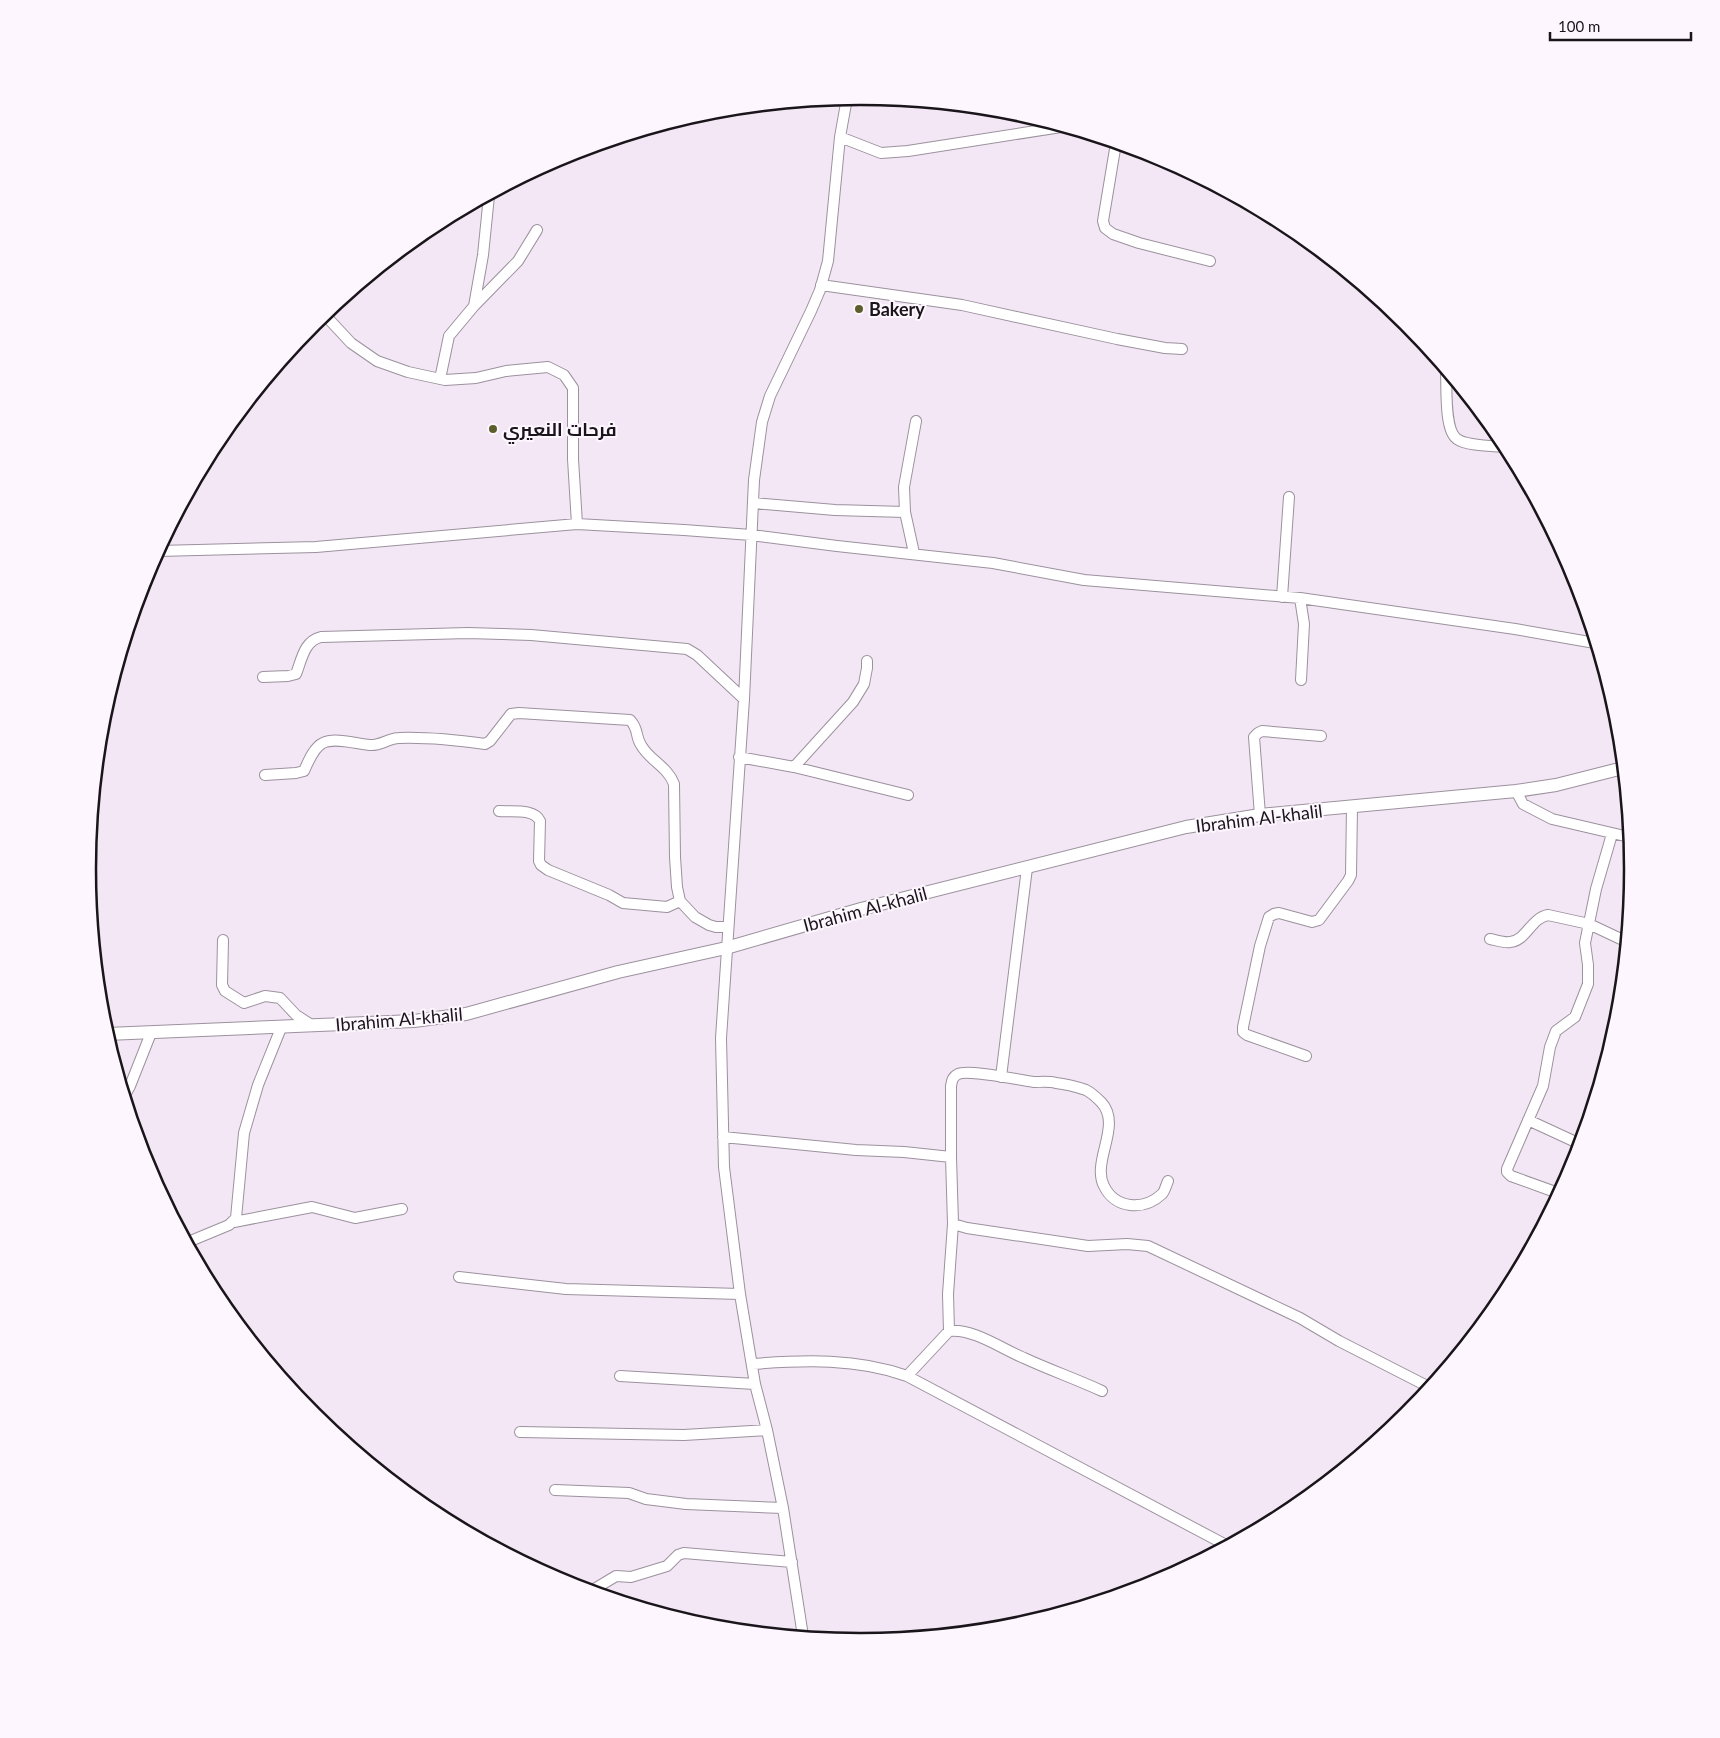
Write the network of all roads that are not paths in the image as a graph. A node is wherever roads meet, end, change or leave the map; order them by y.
1 (846, 106) edge
2 (1046, 128) edge
3 (840, 137) junction
4 (1115, 150) edge
5 (488, 202) edge
6 (537, 230) dead end
7 (1210, 261) dead end
8 (821, 285) junction
9 (474, 306) junction
10 (330, 320) edge
11 (1182, 349) dead end
12 (440, 380) junction
13 (1446, 380) edge
14 (916, 421) dead end
15 (1496, 447) edge
16 (1289, 497) dead end
17 (753, 503) junction
18 (905, 512) junction
19 (577, 524) junction
20 (751, 535) junction
21 (166, 551) edge
22 (914, 553) junction
23 (1282, 597) junction
24 (1300, 598) junction
25 (1588, 641) edge
26 (867, 661) dead end
27 (262, 677) dead end
28 (1301, 680) dead end
29 (744, 699) junction
30 (1320, 736) dead end
31 (739, 757) junction
32 (794, 767) junction
33 (1617, 769) edge
34 (265, 775) dead end
35 (1516, 791) junction
36 (908, 795) dead end
37 (1352, 807) junction
38 (500, 811) dead end
39 (1260, 815) junction
40 (1612, 834) junction
41 (1623, 836) edge
42 (1027, 868) junction
43 (680, 901) junction
44 (1589, 924) junction
45 (728, 927) junction
46 (1620, 937) edge
47 (223, 940) dead end
48 (1490, 940) dead end
49 (726, 948) junction
50 (313, 1026) junction
51 (281, 1028) junction
52 (151, 1033) junction
53 (115, 1034) edge
54 (1306, 1056) dead end
55 (1001, 1077) junction
56 (129, 1088) edge
57 (1528, 1120) junction
58 (723, 1137) junction
59 (1573, 1141) edge
60 (951, 1157) junction
61 (1168, 1181) dead end
62 (1552, 1191) edge
63 (402, 1209) dead end
64 (234, 1222) junction
65 (953, 1224) junction
66 (193, 1240) edge
67 (459, 1277) dead end
68 (740, 1294) junction
69 (949, 1331) junction
70 (752, 1364) junction
71 (620, 1376) dead end
72 (907, 1376) junction
73 (755, 1384) junction
74 (1423, 1384) edge
75 (1102, 1390) dead end
76 (767, 1430) junction
77 (520, 1432) dead end
78 (555, 1490) dead end
79 (783, 1508) junction
80 (1220, 1542) edge
81 (792, 1562) junction
82 (599, 1586) edge
83 (802, 1630) edge

1 - 3 street
2 - 3 street
3 - 8 street
4 - 7 street
5 - 9 street
6 - 9 street
8 - 11 street
8 - 17 street
9 - 12 street
10 - 12 street
12 - 19 street
13 - 15 street
14 - 18 street
16 - 23 street
17 - 18 street
17 - 20 street
18 - 22 street
19 - 20 street
19 - 21 street
20 - 22 street
20 - 29 street
22 - 23 street
23 - 24 street
24 - 25 street
24 - 28 street
26 - 32 street
27 - 29 street
29 - 31 street
30 - 39 street
31 - 32 street
31 - 45 street
32 - 36 street
33 - 35 street, Ibrahim Al-khalil
34 - 43 street
35 - 37 street, Ibrahim Al-khalil
35 - 40 street
37 - 39 street, Ibrahim Al-khalil
37 - 54 street
38 - 43 street
39 - 42 street, Ibrahim Al-khalil
40 - 41 street
40 - 44 street
42 - 49 street, Ibrahim Al-khalil
42 - 55 street
43 - 45 street
44 - 46 street
44 - 48 street
44 - 57 street
45 - 49 street
47 - 50 street
49 - 50 street, Ibrahim Al-khalil
49 - 58 street
50 - 51 street, Ibrahim Al-khalil
51 - 52 street, Ibrahim Al-khalil
51 - 64 street
52 - 53 street, Ibrahim Al-khalil
52 - 56 street
55 - 60 street
55 - 61 street
57 - 59 street
57 - 62 street
58 - 60 street
58 - 68 street
60 - 65 street
63 - 64 street
64 - 66 street
65 - 69 street
65 - 74 street
67 - 68 street
68 - 70 street
69 - 72 street
69 - 75 street
70 - 72 street
70 - 73 street
71 - 73 street
72 - 80 street
73 - 76 street
76 - 77 street
76 - 79 street
78 - 79 street
79 - 81 street
81 - 82 street
81 - 83 street

